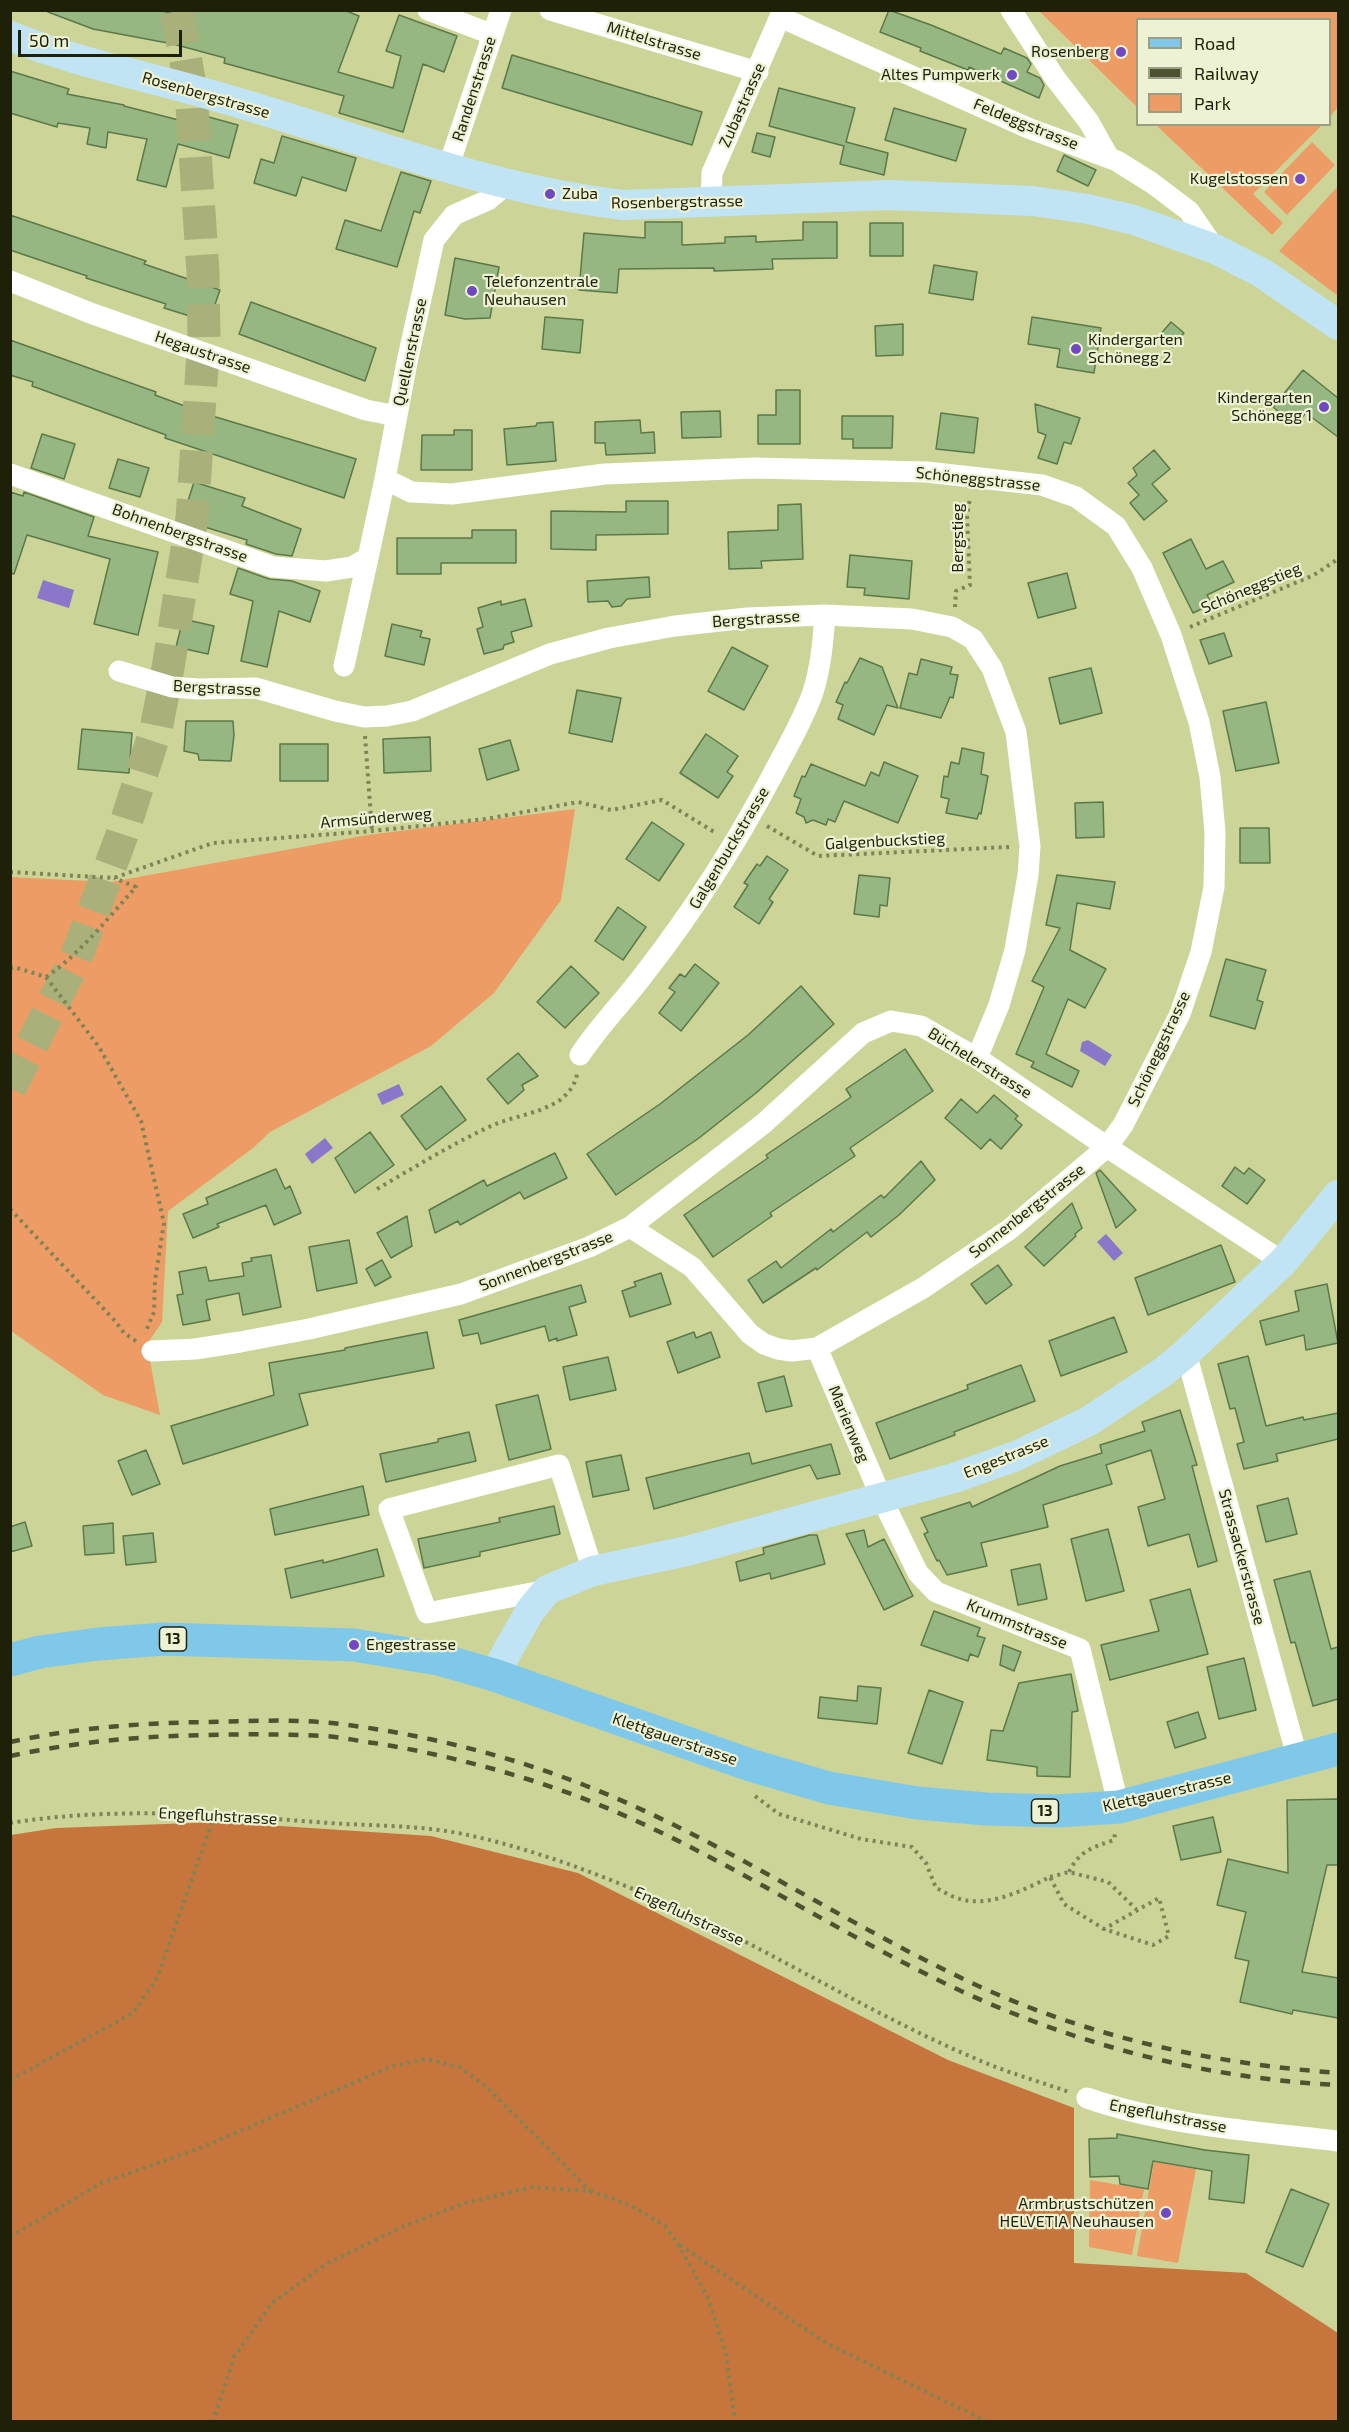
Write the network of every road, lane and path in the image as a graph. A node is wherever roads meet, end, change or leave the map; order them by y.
1 (428, 10) edge
2 (501, 10) edge
3 (550, 10) edge
4 (1011, 10) edge
5 (782, 14) edge
6 (491, 34) junction
7 (10, 36) edge
8 (758, 72) junction
9 (1108, 156) junction
10 (448, 168) junction
11 (508, 183) junction
12 (711, 202) junction
13 (1215, 249) junction
14 (10, 281) edge
15 (1338, 325) edge
16 (397, 416) junction
17 (10, 474) edge
18 (973, 476) junction
19 (385, 479) junction
20 (1338, 559) edge
21 (360, 562) junction
22 (825, 615) junction
23 (952, 627) junction
24 (1171, 635) junction
25 (344, 666) dead end
26 (119, 672) dead end
27 (364, 717) junction
28 (751, 816) junction
29 (372, 831) junction
30 (734, 845) junction
31 (1030, 846) junction
32 (10, 872) edge
33 (114, 878) junction
34 (10, 968) edge
35 (46, 977) junction
36 (580, 1055) joint
37 (977, 1058) junction
38 (1107, 1147) junction
39 (377, 1189) dead end
40 (1337, 1204) edge
41 (10, 1209) edge
42 (630, 1227) junction
43 (1283, 1262) junction
44 (146, 1347) junction
45 (817, 1348) junction
46 (1186, 1353) junction
47 (882, 1499) junction
48 (593, 1571) junction
49 (547, 1590) junction
50 (10, 1660) edge
51 (494, 1675) junction
52 (1338, 1749) edge
53 (1298, 1760) junction
54 (750, 1765) junction
55 (215, 1814) junction
56 (1117, 1818) junction
57 (10, 1823) edge
58 (1069, 1872) junction
59 (1050, 1877) junction
60 (1136, 1909) junction
61 (1104, 1929) junction
62 (10, 2080) edge
63 (1087, 2098) joint
64 (1338, 2141) edge
65 (590, 2191) junction
66 (10, 2237) edge
67 (678, 2244) junction
68 (213, 2421) edge
69 (735, 2421) edge
70 (988, 2421) edge

1 - 6 street
2 - 6 street, Randenstrasse
3 - 8 street, Mittelstrasse
4 - 9 street
5 - 8 street, Zubastrasse
5 - 9 street, Feldeggstrasse
6 - 10 street, Randenstrasse
7 - 10 street, Rosenbergstrasse
8 - 12 street, Zubastrasse
9 - 13 street, Feldeggstrasse
10 - 11 street, Rosenbergstrasse
11 - 12 street, Rosenbergstrasse
11 - 16 street, Quellenstrasse
12 - 13 street, Rosenbergstrasse
13 - 15 street, Rosenbergstrasse
14 - 16 street, Hegaustrasse
16 - 19 street, Quellenstrasse
17 - 21 street, Bohnenbergstrasse
18 - 19 street, Schöneggstrasse
18 - 23 path, Bergstieg
18 - 24 street, Schöneggstrasse
19 - 21 street, Quellenstrasse
20 - 24 path, Schöneggstieg
21 - 25 street, Quellenstrasse
22 - 23 street, Bergstrasse
22 - 27 street, Bergstrasse
22 - 28 street, Galgenbuckstrasse
23 - 31 street, Bergstrasse
24 - 38 street, Schöneggstrasse
26 - 27 street, Bergstrasse
27 - 29 path
28 - 30 street, Galgenbuckstrasse
28 - 31 path, Galgenbuckstieg
29 - 30 path, Armsünderweg
29 - 33 path, Armsünderweg
30 - 36 street, Galgenbuckstrasse
31 - 37 street, Bergstrasse
32 - 33 path, Armsünderweg
33 - 35 path
34 - 35 path
35 - 44 path
36 - 39 path
37 - 38 street, Büchelerstrasse
37 - 42 street, Büchelerstrasse
38 - 43 street, Büchelerstrasse
38 - 45 street, Sonnenbergstrasse
40 - 43 street, Engestrasse
41 - 44 path
42 - 44 street, Sonnenbergstrasse
42 - 45 street, Sonnenbergstrasse
43 - 46 street, Engestrasse
45 - 47 street, Marienweg
46 - 47 street, Engestrasse
46 - 53 street, Strassackerstrasse
47 - 48 street, Engestrasse
47 - 56 street, Krummstrasse
48 - 49 street, Engestrasse
48 - 49 street, Engestrasse
49 - 51 street, Engestrasse
50 - 51 main road, Klettgauerstrasse / 13
51 - 54 main road, Klettgauerstrasse / 13
52 - 53 main road, Klettgauerstrasse / 13
53 - 56 main road, Klettgauerstrasse / 13
54 - 56 main road, Klettgauerstrasse / 13
54 - 59 path
55 - 57 path, Engefluhstrasse
55 - 62 path
55 - 63 path, Engefluhstrasse
56 - 58 path
58 - 59 path
58 - 60 path
59 - 61 path
60 - 61 path
60 - 61 path
63 - 64 street, Engefluhstrasse
65 - 66 path
65 - 67 path
65 - 68 path
67 - 69 path
67 - 70 path

